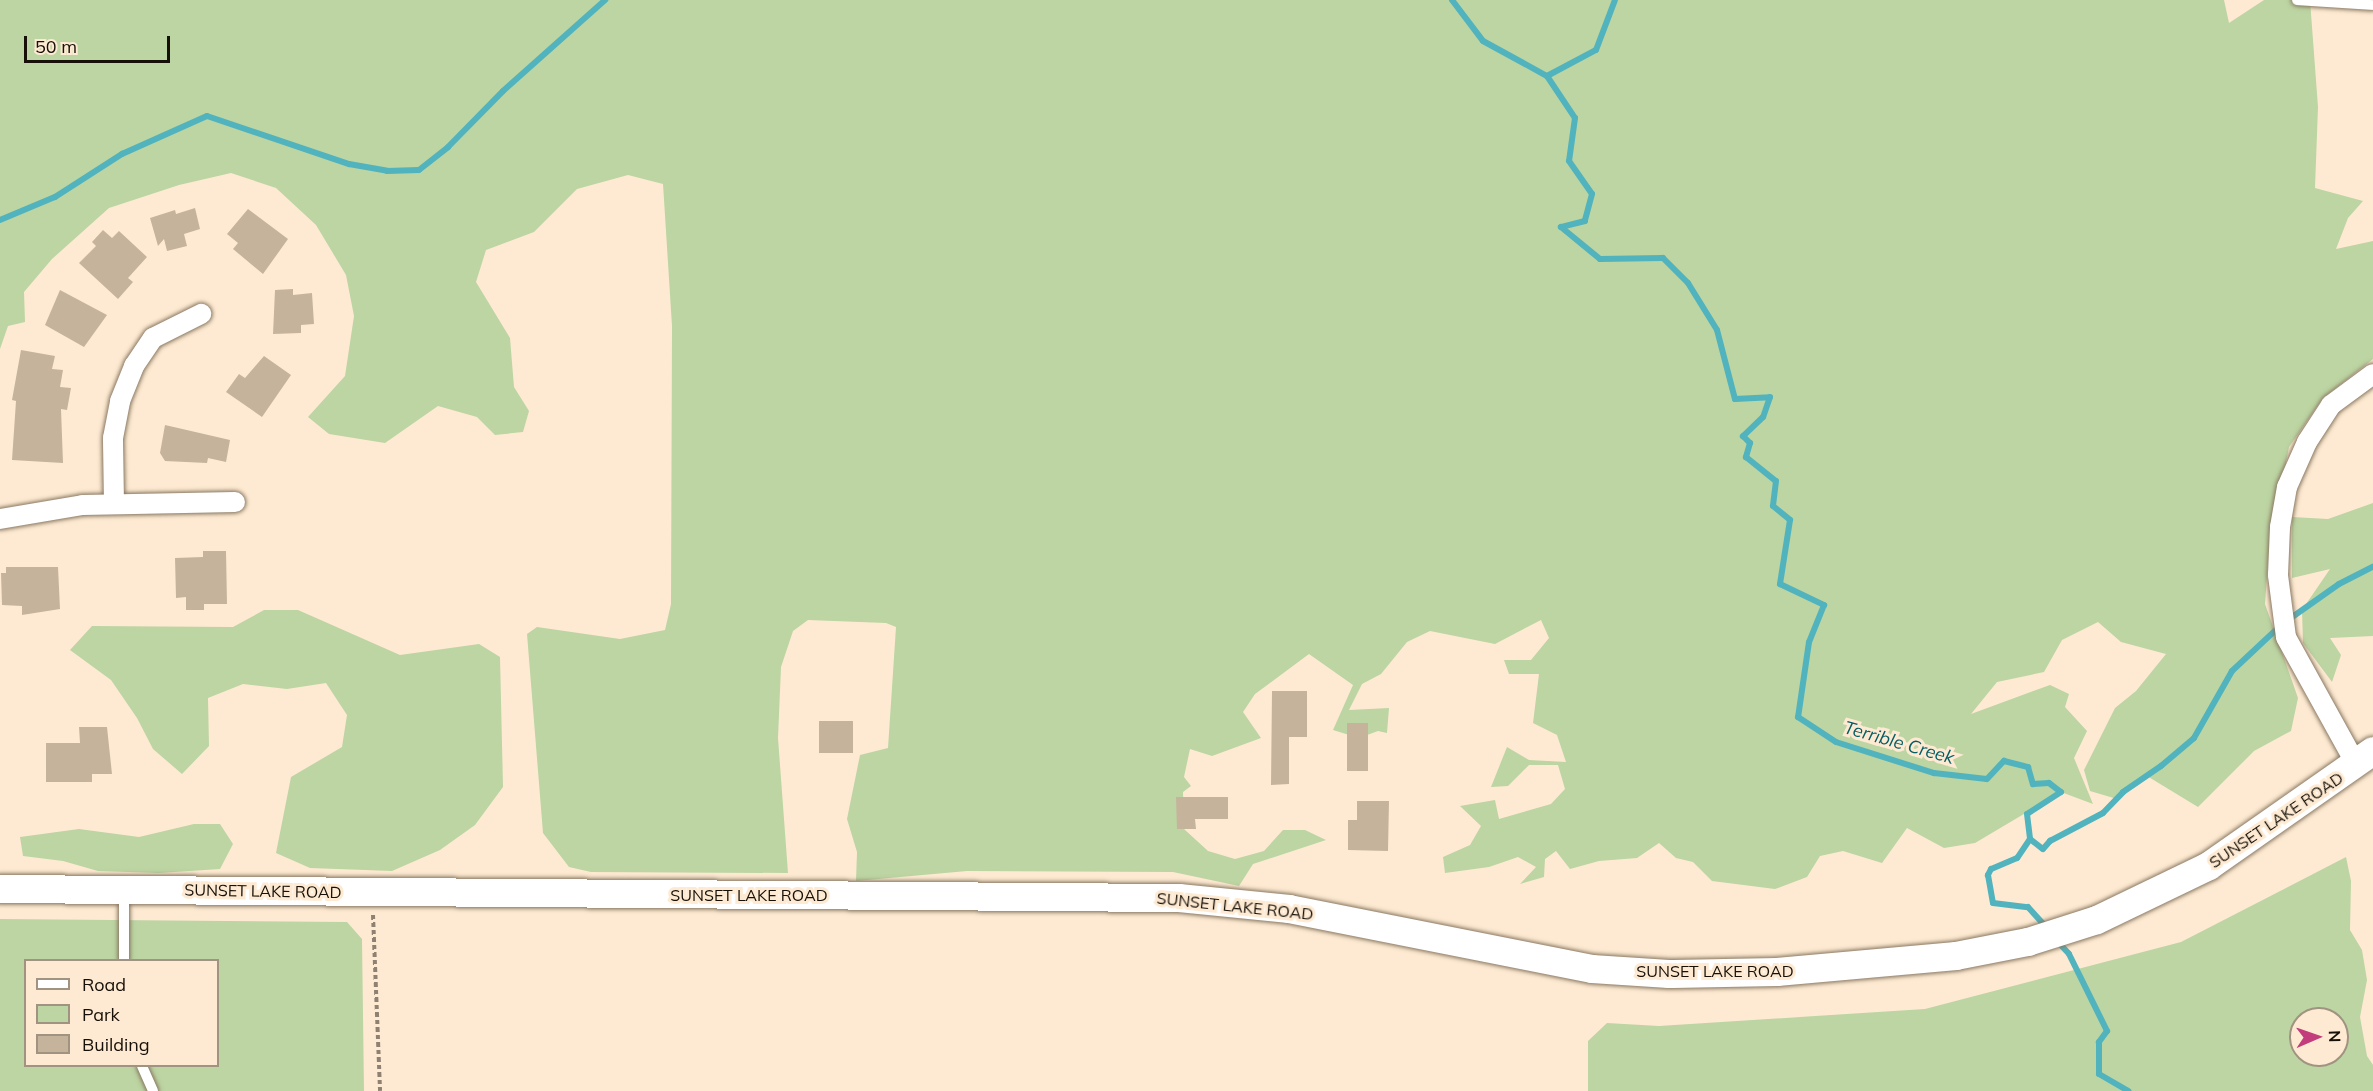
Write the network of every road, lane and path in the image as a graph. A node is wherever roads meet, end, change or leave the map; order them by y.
1 (2297, 0) edge
2 (2373, 5) edge
3 (201, 314) dead end
4 (2373, 374) edge
5 (235, 502) dead end
6 (114, 504) junction
7 (0, 519) edge
8 (2364, 757) edge
9 (0, 889) edge
10 (124, 890) junction
11 (372, 893) junction
12 (124, 959) edge
13 (143, 1067) edge
14 (153, 1091) edge
15 (380, 1091) edge

1 - 2 lane
3 - 6 street
4 - 8 street
5 - 6 street
6 - 7 street
8 - 11 main road, SUNSET LAKE ROAD
9 - 10 main road, SUNSET LAKE ROAD
10 - 11 main road, SUNSET LAKE ROAD
10 - 12 lane
11 - 15 path
13 - 14 lane

